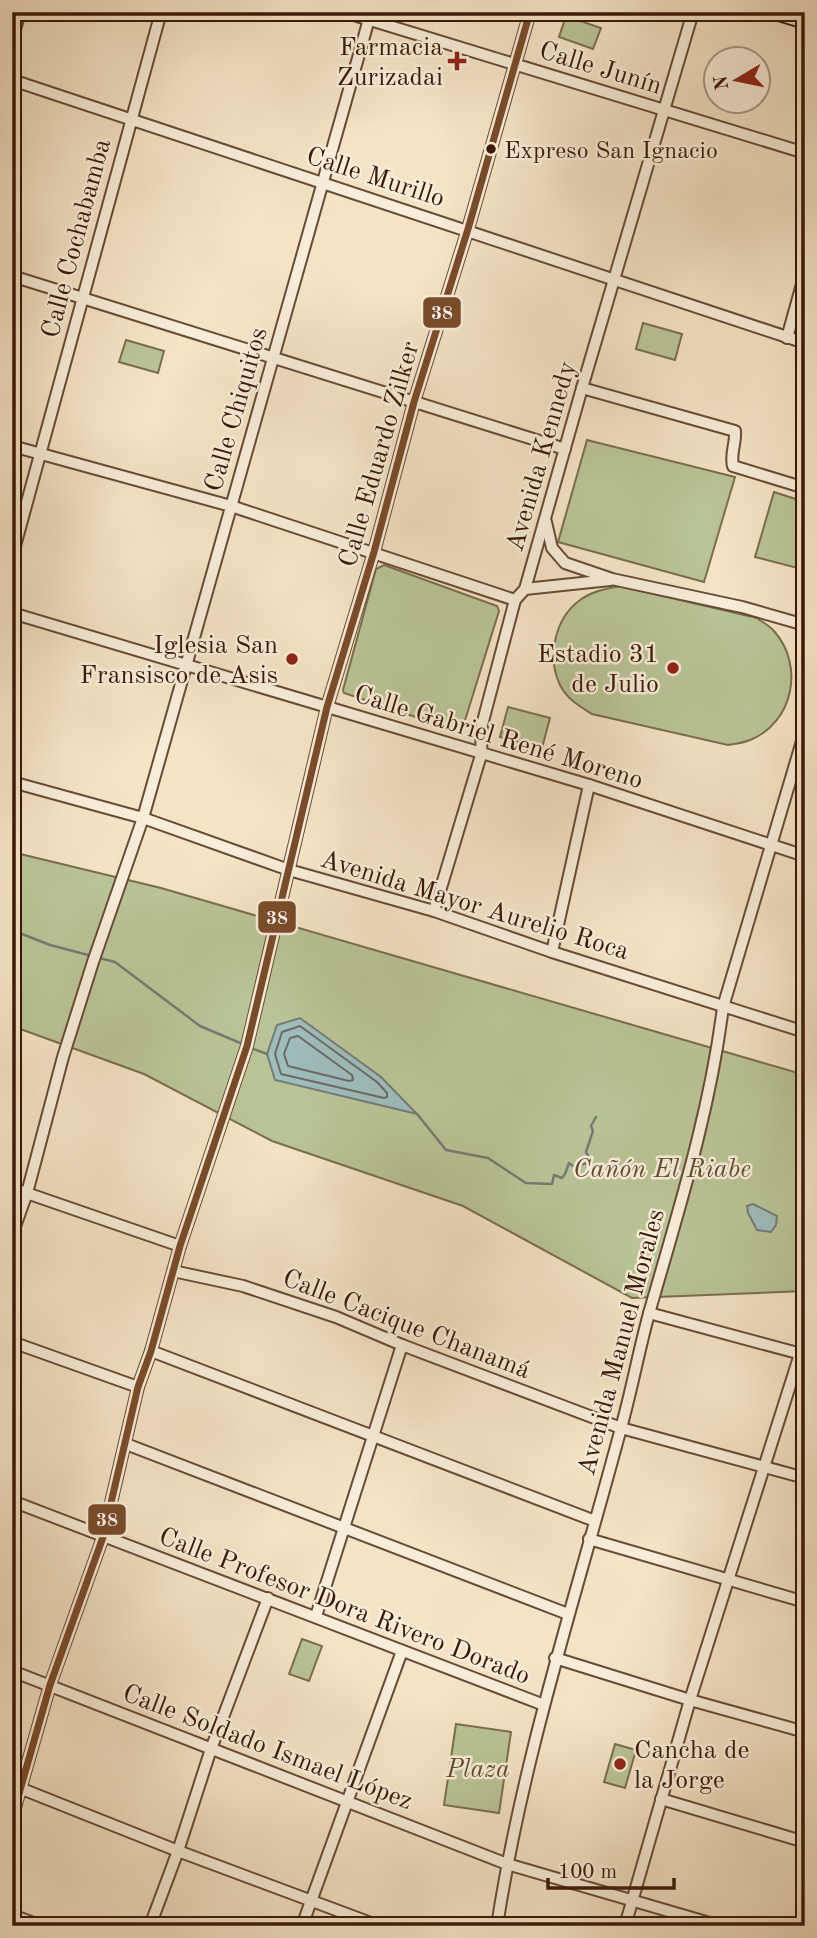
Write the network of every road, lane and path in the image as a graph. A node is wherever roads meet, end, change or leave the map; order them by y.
1 (20, 12) edge
2 (161, 12) edge
3 (344, 12) edge
4 (530, 12) edge
5 (693, 12) edge
6 (775, 12) edge
7 (370, 16) edge
8 (805, 21) edge
9 (12, 40) edge
10 (514, 65) junction
11 (12, 80) edge
12 (665, 110) junction
13 (131, 119) junction
14 (805, 153) edge
15 (323, 183) junction
16 (468, 229) junction
17 (805, 273) edge
18 (12, 276) edge
19 (615, 280) junction
20 (83, 298) junction
21 (787, 338) junction
22 (805, 343) edge
23 (273, 358) junction
24 (582, 388) junction
25 (414, 402) junction
26 (12, 446) edge
27 (565, 449) junction
28 (40, 455) junction
29 (805, 488) edge
30 (231, 506) junction
31 (545, 518) junction
32 (374, 552) junction
33 (12, 557) edge
34 (612, 579) junction
35 (525, 589) junction
36 (515, 600) junction
37 (12, 613) edge
38 (805, 625) edge
39 (186, 665) junction
40 (327, 707) junction
41 (805, 732) edge
42 (481, 755) junction
43 (12, 782) edge
44 (589, 785) junction
45 (143, 818) junction
46 (772, 844) junction
47 (805, 856) edge
48 (289, 870) junction
49 (434, 911) junction
50 (552, 952) junction
51 (723, 1007) junction
52 (805, 1032) edge
53 (12, 1188) edge
54 (27, 1193) junction
55 (12, 1235) edge
56 (180, 1246) junction
57 (173, 1271) junction
58 (649, 1313) junction
59 (12, 1342) edge
60 (402, 1345) junction
61 (152, 1351) junction
62 (802, 1354) edge
63 (138, 1387) junction
64 (621, 1428) junction
65 (373, 1436) junction
66 (126, 1444) junction
67 (764, 1465) junction
68 (805, 1478) edge
69 (12, 1501) edge
70 (594, 1521) junction
71 (344, 1526) junction
72 (103, 1537) junction
73 (589, 1539) junction
74 (728, 1579) junction
75 (268, 1598) junction
76 (805, 1602) edge
77 (568, 1614) junction
78 (316, 1616) junction
79 (402, 1651) junction
80 (555, 1658) junction
81 (12, 1671) edge
82 (50, 1685) junction
83 (690, 1700) junction
84 (544, 1705) junction
85 (805, 1732) edge
86 (211, 1749) junction
87 (16, 1786) edge
88 (662, 1799) junction
89 (347, 1801) junction
90 (12, 1818) edge
91 (805, 1842) edge
92 (178, 1851) junction
93 (507, 1864) junction
94 (312, 1900) junction
95 (633, 1900) junction
96 (12, 1915) edge
97 (716, 1925) edge
98 (42, 1926) edge
99 (150, 1926) edge
100 (302, 1926) edge
101 (379, 1926) edge
102 (497, 1926) edge
103 (625, 1926) edge

1 - 9 street
2 - 13 street, Calle Cochabamba
3 - 7 street, Calle Junín
4 - 10 street, Calle Eduardo Zilker
5 - 12 street, Avenida Kennedy
6 - 8 main road
7 - 10 street, Calle Junín
7 - 15 street, Calle Chiquitos
10 - 12 street, Calle Junín
10 - 16 street, Calle Eduardo Zilker
11 - 13 street, Calle Murillo
12 - 14 street, Calle Junín
12 - 19 street, Avenida Kennedy
13 - 15 street, Calle Murillo
13 - 20 street, Calle Cochabamba
15 - 16 street, Calle Murillo
15 - 23 street, Calle Chiquitos
16 - 19 street, Calle Murillo
16 - 25 street, Calle Eduardo Zilker
17 - 21 street
18 - 20 street
19 - 21 street, Calle Murillo
19 - 24 street, Avenida Kennedy
20 - 23 street
20 - 28 street, Calle Cochabamba
21 - 22 street, Calle Murillo
23 - 25 street
23 - 30 street, Calle Chiquitos
24 - 27 street, Avenida Kennedy
24 - 29 street
25 - 27 street
25 - 32 street, Calle Eduardo Zilker
26 - 28 street
27 - 31 street, Avenida Kennedy
28 - 30 street
28 - 33 street, Calle Cochabamba
30 - 32 street
30 - 39 street, Calle Chiquitos
31 - 34 street
31 - 35 street, Avenida Kennedy
32 - 36 street
32 - 40 street, Calle Eduardo Zilker
34 - 35 street
34 - 38 street
35 - 36 street, Avenida Kennedy
36 - 42 street, Avenida Kennedy
37 - 39 street, Calle Gabriel René Moreno
39 - 40 street, Calle Gabriel René Moreno
39 - 45 street, Calle Chiquitos
40 - 42 street, Calle Gabriel René Moreno
40 - 48 street, Calle Eduardo Zilker
41 - 46 street, Avenida Manuel Morales
42 - 44 street, Calle Gabriel René Moreno
42 - 49 street, Avenida Kennedy
43 - 45 street, Avenida Mayor Aurelio Roca
44 - 46 street, Calle Gabriel René Moreno
44 - 50 street
45 - 48 street, Avenida Mayor Aurelio Roca
45 - 54 street, Calle Chiquitos
46 - 47 street, Calle Gabriel René Moreno
46 - 51 street, Avenida Manuel Morales
48 - 49 street, Avenida Mayor Aurelio Roca
48 - 56 street, Calle Eduardo Zilker
49 - 50 street, Avenida Mayor Aurelio Roca
50 - 51 street, Avenida Mayor Aurelio Roca
51 - 52 street, Avenida Mayor Aurelio Roca
51 - 58 street, Avenida Manuel Morales
53 - 54 street
54 - 55 street, Calle Chiquitos
54 - 56 street
56 - 57 street, Calle Eduardo Zilker
57 - 60 street, Calle Cacique Chanamá
57 - 61 street, Calle Eduardo Zilker
58 - 62 street
58 - 64 street, Avenida Manuel Morales
59 - 63 street
60 - 64 street, Calle Cacique Chanamá
60 - 65 street
61 - 63 street, Calle Eduardo Zilker
61 - 65 street
62 - 67 street
63 - 66 street, Calle Eduardo Zilker
64 - 67 street, Calle Cacique Chanamá
64 - 70 street, Avenida Manuel Morales
65 - 70 street
65 - 71 street
66 - 71 street
66 - 72 street, Calle Eduardo Zilker
67 - 68 street, Calle Cacique Chanamá
67 - 74 street
69 - 72 street, Calle Profesor Dora Rivero Dorado
70 - 73 street, Avenida Manuel Morales
71 - 77 street
71 - 78 street
72 - 75 street, Calle Profesor Dora Rivero Dorado
72 - 82 street, Calle Eduardo Zilker
73 - 74 street
73 - 77 street, Avenida Manuel Morales
74 - 76 street
74 - 83 street
75 - 78 street, Calle Profesor Dora Rivero Dorado
75 - 86 street
77 - 80 street, Avenida Manuel Morales
78 - 79 street, Calle Profesor Dora Rivero Dorado
79 - 84 street, Calle Profesor Dora Rivero Dorado
79 - 89 street
80 - 83 street
80 - 84 street, Avenida Manuel Morales
81 - 82 street, Calle Soldado Ismael López
82 - 86 street, Calle Soldado Ismael López
82 - 87 street, Calle Eduardo Zilker
83 - 85 street
83 - 88 street
84 - 93 street, Avenida Manuel Morales
86 - 89 street, Calle Soldado Ismael López
86 - 92 street
87 - 90 street, Calle Eduardo Zilker
87 - 92 street
88 - 91 street
88 - 95 street
89 - 93 street, Calle Soldado Ismael López
89 - 94 street
92 - 94 street
92 - 99 street
93 - 95 street, Calle Soldado Ismael López
93 - 102 street, Avenida Manuel Morales
94 - 100 street
94 - 101 street
95 - 97 street, Calle Soldado Ismael López
95 - 103 street
96 - 98 street

